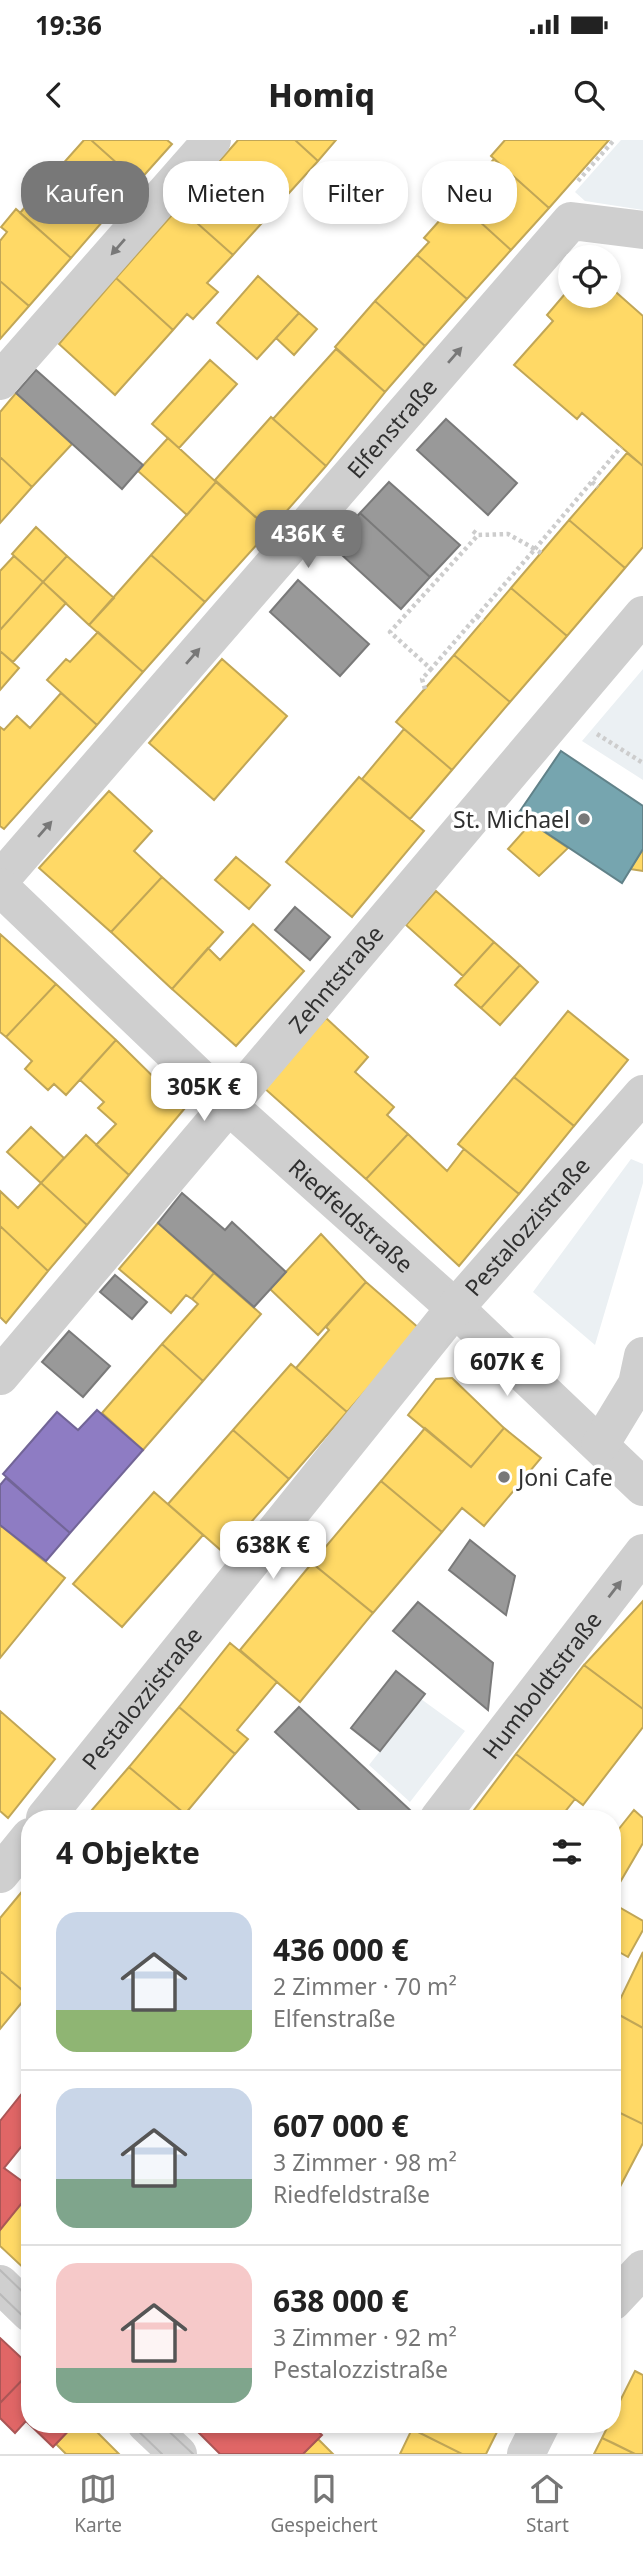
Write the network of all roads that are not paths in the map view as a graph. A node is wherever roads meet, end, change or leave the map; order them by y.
1 (212, 140) edge
2 (643, 230) edge
3 (0, 381) edge
4 (643, 615) edge
5 (0, 880) edge
6 (0, 887) edge
7 (643, 1094) edge
8 (229, 1105) junction
9 (455, 1308) junction
10 (643, 1356) edge
11 (0, 1376) edge
12 (600, 1445) junction
13 (643, 1487) edge
14 (643, 1553) edge
15 (51, 1810) edge
16 (445, 1810) edge
17 (21, 1848) edge
18 (0, 1874) edge
19 (643, 2270) edge
20 (0, 2284) edge
21 (621, 2293) edge
22 (21, 2304) edge
23 (156, 2433) edge
24 (536, 2433) edge
25 (178, 2454) edge
26 (526, 2454) edge

1 -> 3 street
5 -> 2 street, Elfenstraße
4 - 8 street, Zehntstraße
6 - 8 street, Riedfeldstraße
7 - 9 street, Pestalozzistraße
8 - 9 street, Riedfeldstraße
8 - 11 street, Zehntstraße
9 - 12 street, Riedfeldstraße
9 - 15 street, Pestalozzistraße
10 - 12 street
12 - 13 street, Riedfeldstraße
16 -> 14 street, Humboldtstraße
17 - 18 street
19 - 21 street
20 - 22 street
23 - 25 street
24 - 26 street

